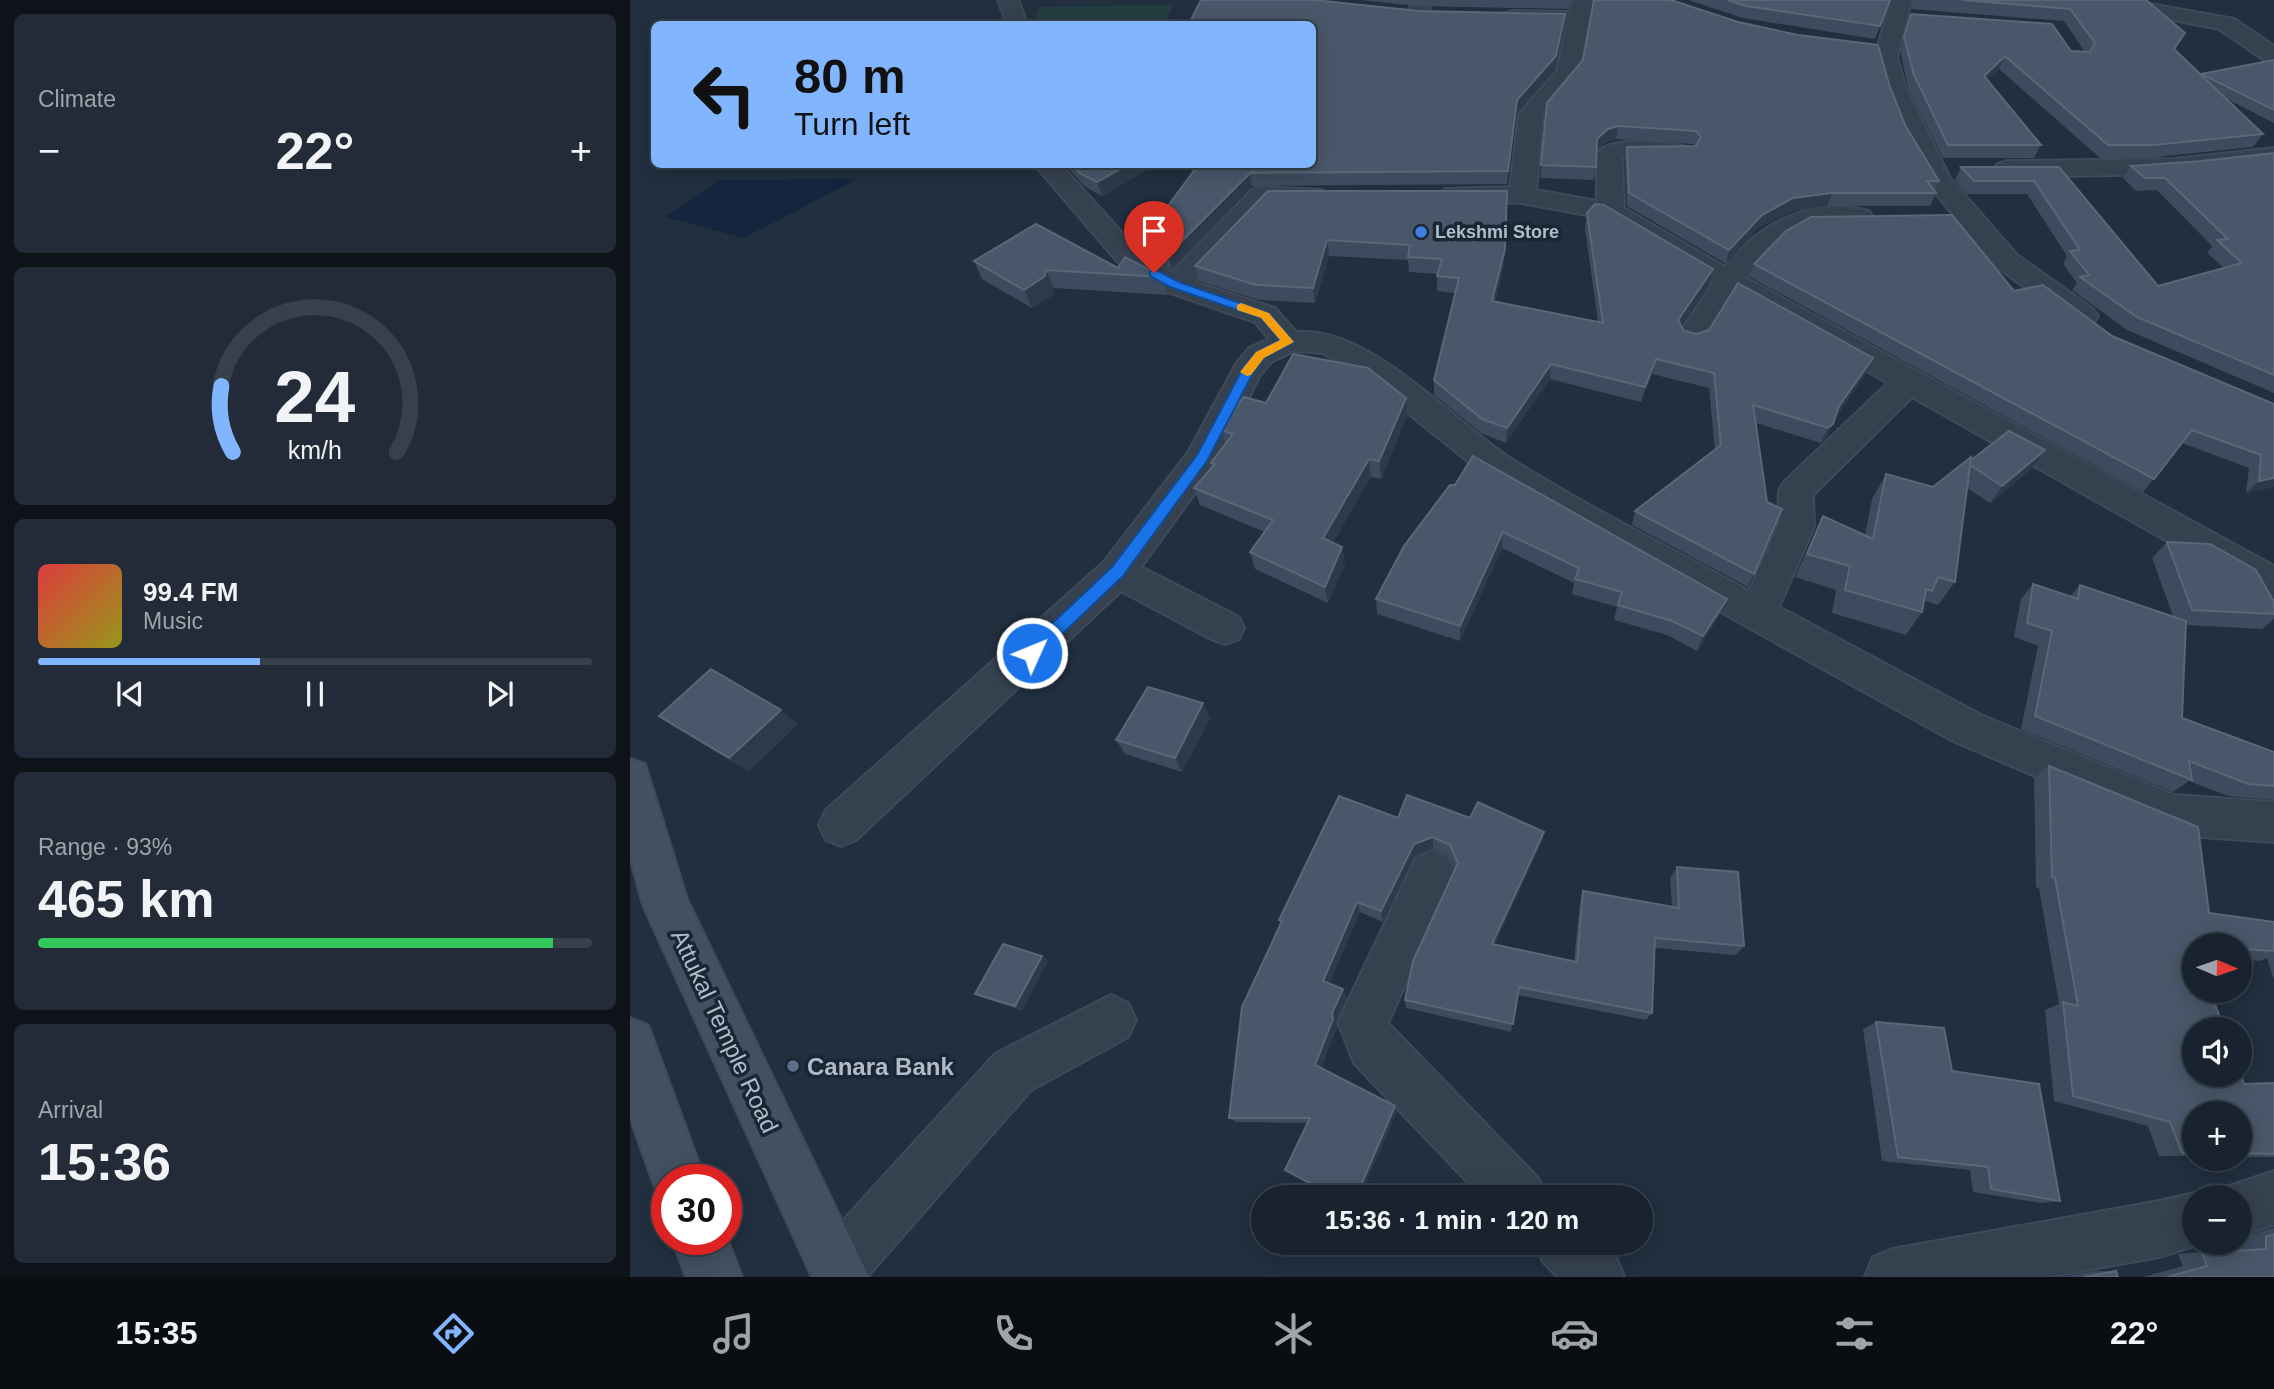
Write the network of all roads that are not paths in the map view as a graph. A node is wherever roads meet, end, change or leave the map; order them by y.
1 (1008, 0) edge
2 (2144, 5) edge
3 (1421, 7) edge
4 (1580, 9) edge
5 (1905, 12) edge
6 (1395, 13) edge
7 (1445, 15) edge
8 (1498, 17) edge
9 (1016, 21) edge
10 (2179, 30) edge
11 (2274, 56) edge
12 (1684, 152) edge
13 (2274, 155) edge
14 (1050, 168) edge
15 (1984, 169) edge
16 (1346, 195) edge
17 (1427, 195) edge
18 (1522, 195) junction
19 (1611, 212) junction
20 (1891, 217) edge
21 (1929, 217) edge
22 (1968, 217) junction
23 (1729, 280) junction
24 (1175, 285) junction
25 (2104, 331) edge
26 (1692, 337) edge
27 (1288, 342) junction
28 (1909, 382) junction
29 (1117, 572) junction
30 (2274, 584) edge
31 (1757, 614) junction
32 (1224, 628) dead end
33 (630, 778) edge
34 (2274, 822) edge
35 (841, 825) dead end
36 (1432, 873) dead end
37 (1111, 1020) dead end
38 (630, 1043) edge
39 (672, 1164) edge
40 (1507, 1185) edge
41 (2274, 1198) edge
42 (2252, 1204) edge
43 (2182, 1223) edge
44 (706, 1255) edge
45 (1575, 1255) edge
46 (839, 1273) edge
47 (714, 1277) edge
48 (1596, 1277) edge
49 (1893, 1277) edge

1 - 9 street
2 - 10 street
2 - 11 street
3 - 6 street
3 - 7 street
4 - 8 street
4 - 18 street
5 - 22 street
12 - 19 street
13 - 15 street
14 - 24 street
16 - 24 street
17 - 18 street
18 - 19 street
19 - 23 street
20 - 23 street
21 - 22 street
22 - 25 street
23 - 26 street
23 - 28 street
24 - 27 street
27 - 29 street
27 - 31 street
28 - 30 street
28 - 31 street
29 - 32 street
29 - 35 street
31 - 34 street
33 - 46 street, Attukal Temple Road
36 - 40 street
37 - 46 street
38 - 39 street
41 - 42 street
43 - 49 street
44 - 47 street
45 - 48 street

